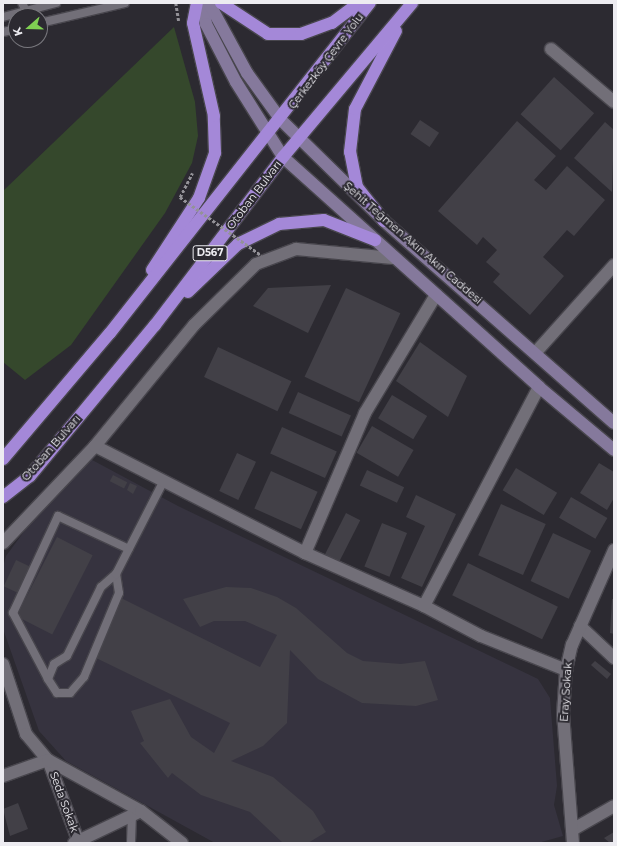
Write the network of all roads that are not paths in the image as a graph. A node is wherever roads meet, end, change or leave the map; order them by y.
1 (56, 3) edge
2 (125, 3) edge
3 (197, 3) edge
4 (203, 3) edge
5 (209, 3) edge
6 (221, 3) edge
7 (359, 3) edge
8 (370, 3) edge
9 (412, 3) edge
10 (37, 8) edge
11 (48, 21) edge
12 (551, 49) dead end
13 (614, 102) edge
14 (281, 120) junction
15 (269, 135) junction
16 (299, 138) junction
17 (283, 156) junction
18 (384, 221) junction
19 (375, 240) junction
20 (393, 258) junction
21 (614, 265) edge
22 (436, 295) junction
23 (155, 325) junction
24 (110, 333) junction
25 (536, 352) junction
26 (539, 387) junction
27 (614, 423) edge
28 (95, 446) junction
29 (614, 450) edge
30 (3, 459) edge
31 (163, 482) junction
32 (3, 497) edge
33 (3, 543) edge
34 (129, 549) junction
35 (614, 550) edge
36 (305, 553) junction
37 (116, 574) junction
38 (424, 606) junction
39 (580, 626) junction
40 (614, 658) edge
41 (3, 664) edge
42 (566, 670) junction
43 (48, 679) junction
44 (48, 760) junction
45 (3, 776) edge
46 (614, 806) edge
47 (136, 813) junction
48 (572, 830) junction
49 (77, 842) edge
50 (131, 843) edge
51 (182, 843) edge
52 (573, 843) edge

1 - 10 lane
2 - 11 lane
3 - 24 highway
4 - 15 main road, Şehit Teğmen Akın Akın Caddesi
5 - 14 main road, Şehit Teğmen Akın Akın Caddesi
6 - 7 highway
8 - 14 highway, Çerkezköy Çevre Yolu / D567
9 - 16 highway, Otoban Bulvarı / D567
9 - 18 highway
12 - 13 street
14 - 15 highway, D567
14 - 16 main road, Şehit Teğmen Akın Akın Caddesi
15 - 17 main road, Şehit Teğmen Akın Akın Caddesi
15 - 24 highway, D567
16 - 17 highway, Otoban Bulvarı / D567
16 - 18 main road, Şehit Teğmen Akın Akın Caddesi
17 - 19 main road, Şehit Teğmen Akın Akın Caddesi
17 - 23 highway, Otoban Bulvarı / D567
18 - 25 main road, Şehit Teğmen Akın Akın Caddesi
19 - 20 main road, Şehit Teğmen Akın Akın Caddesi
19 - 23 highway
20 - 22 main road, Şehit Teğmen Akın Akın Caddesi
20 - 28 street
21 - 25 street
22 - 26 main road, Şehit Teğmen Akın Akın Caddesi
22 - 36 street
23 - 32 highway, Otoban Bulvarı / D567
24 - 30 highway, D567
25 - 27 main road, Şehit Teğmen Akın Akın Caddesi
26 - 29 main road, Şehit Teğmen Akın Akın Caddesi
26 - 38 street
28 - 31 street
28 - 33 street
31 - 34 lane
31 - 36 street
34 - 37 lane
34 - 43 lane
35 - 39 street, Eray Sokak
36 - 38 street
37 - 43 lane
37 - 43 lane
38 - 42 street
39 - 40 street
39 - 42 street, Eray Sokak
41 - 44 street
42 - 48 street, Eray Sokak
44 - 45 street
44 - 47 street
44 - 49 street, Seda Sokak
46 - 48 street
47 - 49 street
47 - 50 lane
47 - 51 street
48 - 52 street, Eray Sokak

